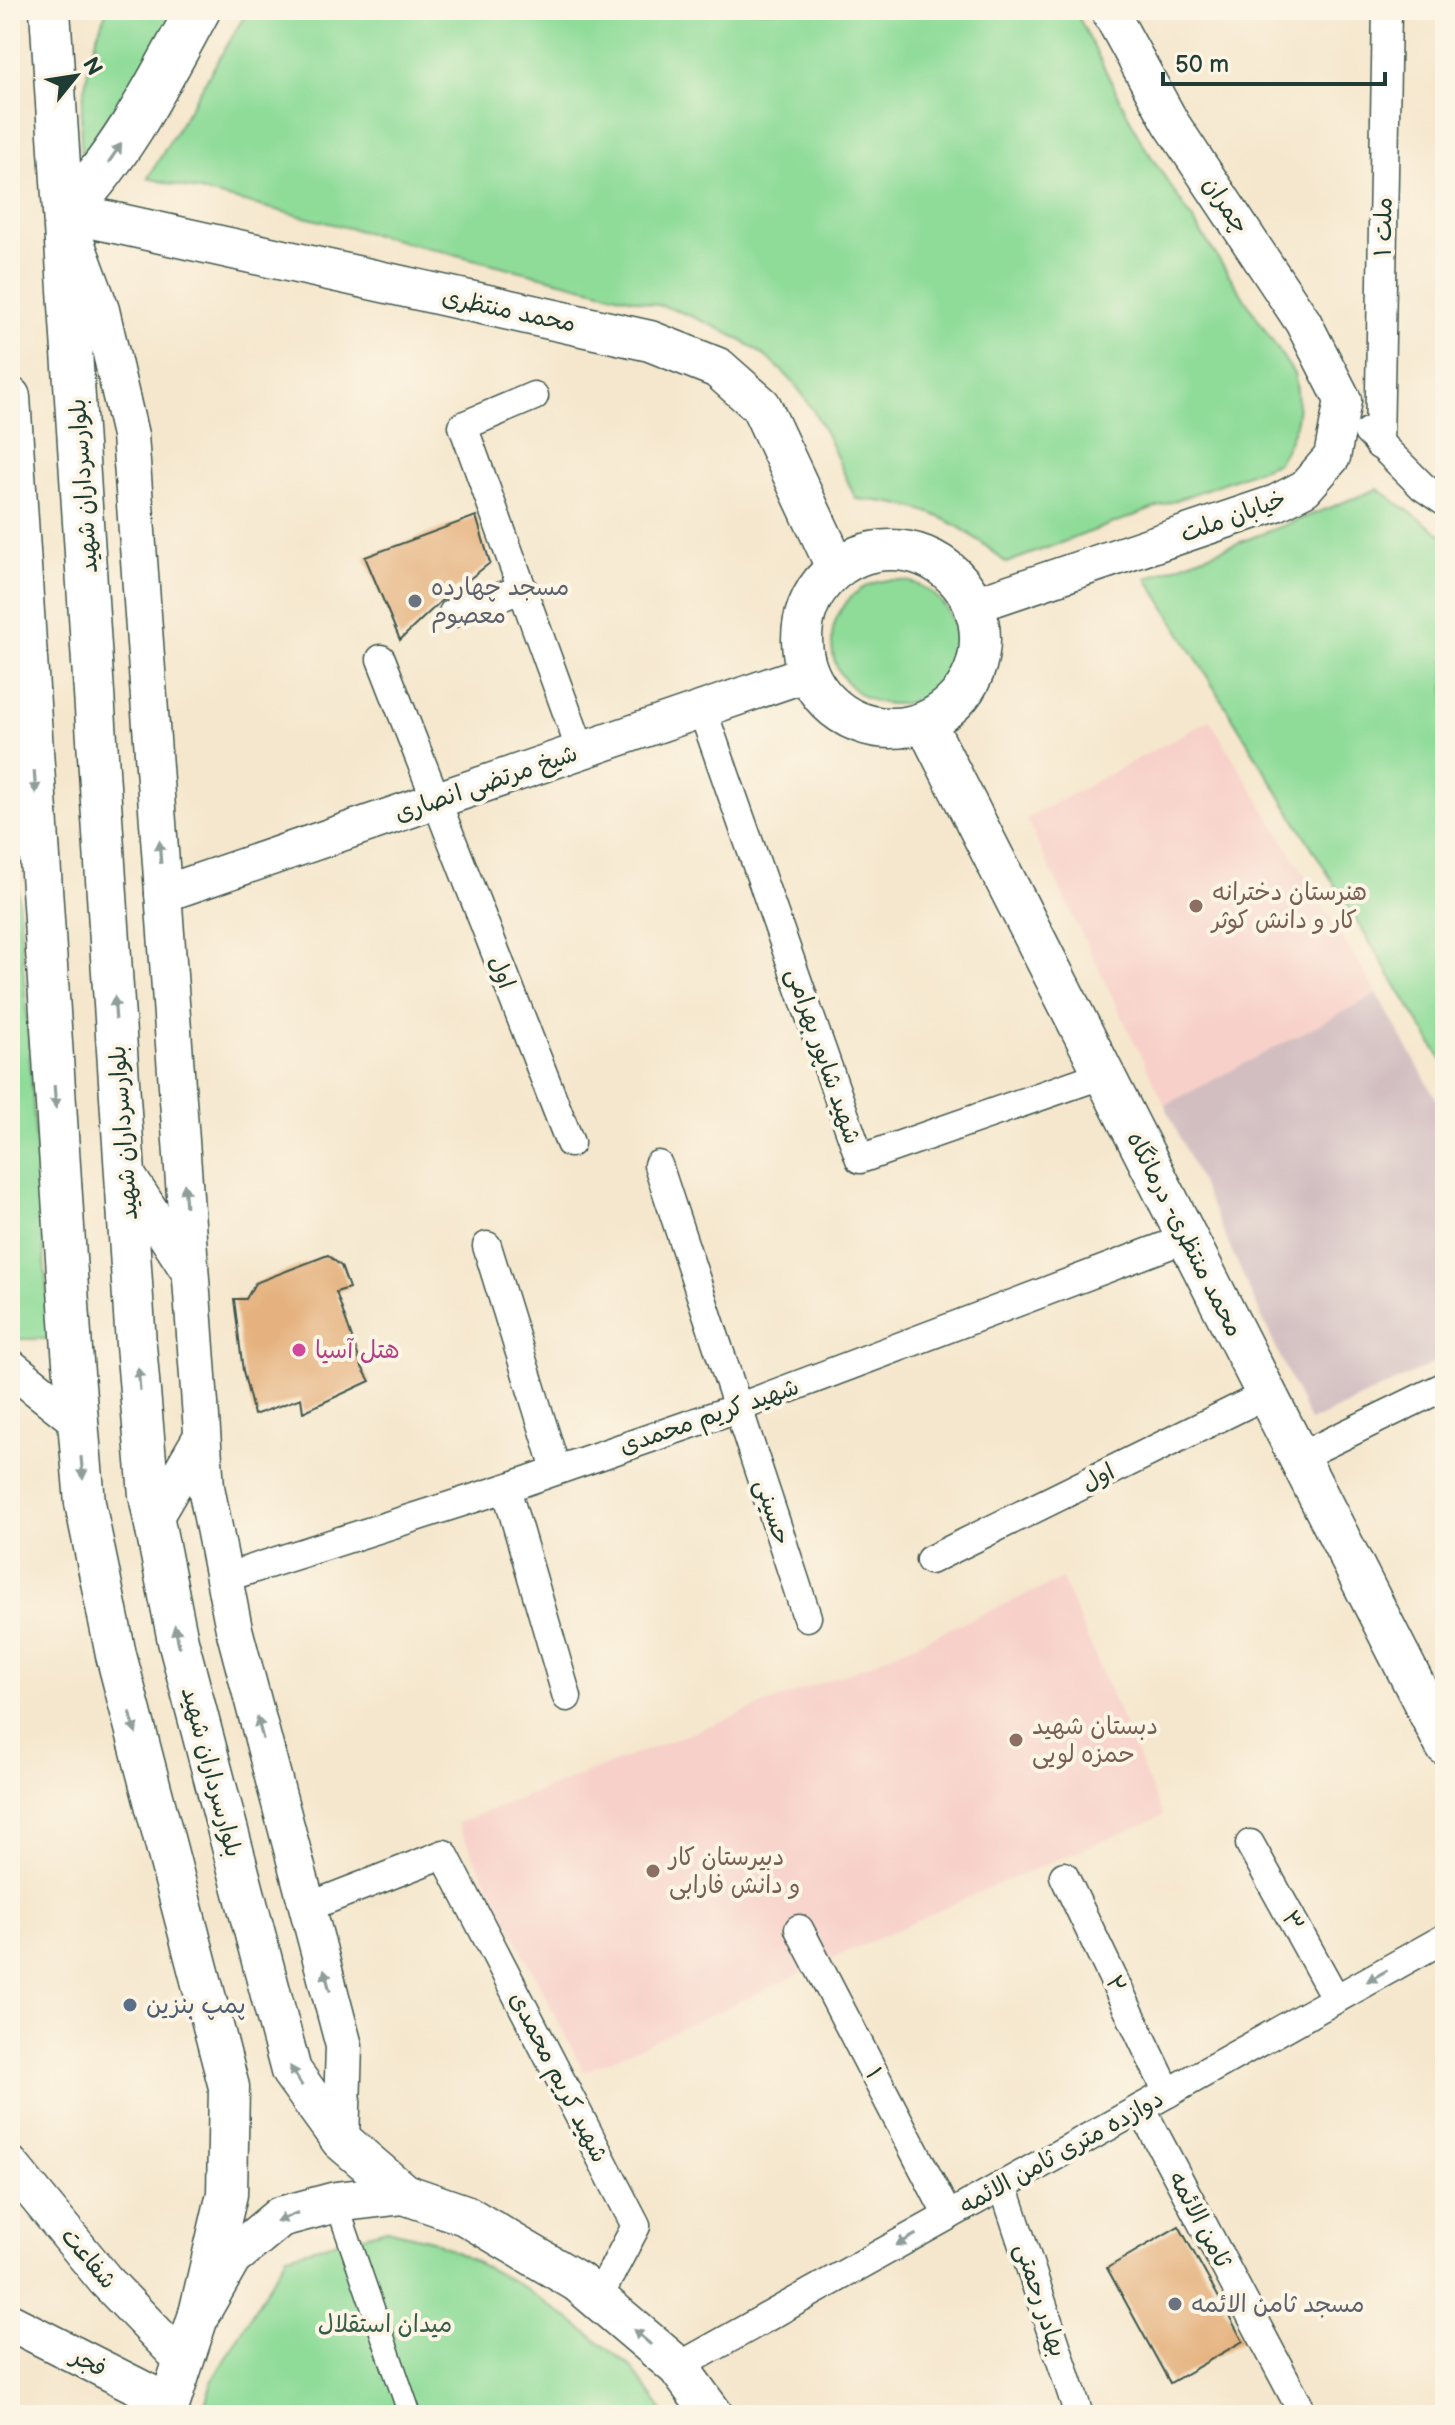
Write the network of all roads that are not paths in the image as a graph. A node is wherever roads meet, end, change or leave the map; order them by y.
1 (50, 10) edge
2 (198, 10) edge
3 (1109, 10) edge
4 (1387, 10) edge
5 (66, 212) junction
6 (534, 396) dead end
7 (10, 397) edge
8 (1343, 400) junction
9 (1379, 445) junction
10 (1445, 502) edge
11 (836, 567) junction
12 (523, 589) junction
13 (974, 605) junction
14 (453, 613) dead end
15 (381, 659) dead end
16 (808, 673) junction
17 (702, 709) junction
18 (925, 722) junction
19 (581, 751) junction
20 (435, 801) junction
21 (163, 894) junction
22 (1104, 1074) junction
23 (570, 1143) dead end
24 (658, 1165) dead end
25 (125, 1172) junction
26 (1187, 1238) junction
27 (487, 1246) dead end
28 (190, 1272) junction
29 (10, 1367) edge
30 (1445, 1386) edge
31 (1267, 1394) junction
32 (740, 1407) junction
33 (78, 1421) junction
34 (202, 1436) junction
35 (1299, 1457) junction
36 (556, 1469) junction
37 (506, 1488) junction
38 (154, 1518) junction
39 (930, 1560) dead end
40 (224, 1578) junction
41 (807, 1617) dead end
42 (567, 1697) dead end
43 (1445, 1745) edge
44 (1250, 1844) dead end
45 (1064, 1876) dead end
46 (308, 1907) junction
47 (799, 1929) dead end
48 (1445, 1938) edge
49 (1336, 1999) junction
50 (1168, 2093) junction
51 (1141, 2108) junction
52 (341, 2140) junction
53 (10, 2145) edge
54 (10, 2164) edge
55 (1003, 2185) junction
56 (34, 2193) junction
57 (404, 2194) junction
58 (336, 2202) junction
59 (948, 2216) junction
60 (598, 2298) junction
61 (199, 2314) junction
62 (10, 2322) edge
63 (183, 2361) junction
64 (678, 2367) junction
65 (167, 2409) edge
66 (410, 2415) edge
67 (713, 2415) edge
68 (1079, 2415) edge
69 (1304, 2415) edge

1 - 5 main road, بلوارسرداران شهید
5 -> 2 highway
3 - 8 street, چمران
4 - 9 street, ملت ۱
5 - 11 main road, محمد منتظری
21 -> 5 street
25 -> 5 main road, بلوارسرداران شهید
6 - 12 street
7 -> 33 main road
8 - 9 street
8 - 13 street, خیابان ملت
9 - 10 street
11 - 13 main road
11 - 16 main road
12 - 14 street
12 - 19 street
13 - 18 main road
15 - 20 street, اول
16 - 17 street, شیخ مرتضی انصاری
16 - 18 main road
17 - 19 street, شیخ مرتضی انصاری
17 - 22 street, شهید شاپور بهرامی
18 - 22 main road, محمد منتظری- درمانگاه
19 - 20 street, شیخ مرتضی انصاری
20 - 21 street, شیخ مرتضی انصاری
20 - 23 street, اول
28 -> 21 street
22 - 26 main road, محمد منتظری- درمانگاه
24 - 32 street, حسینی
25 - 28 street
38 -> 25 main road, بلوارسرداران شهید
26 - 31 main road, محمد منتظری- درمانگاه
26 - 32 street, شهید کریم محمدی
27 - 36 street
28 - 34 street
29 - 33 street
30 - 35 street
31 - 35 main road, محمد منتظری- درمانگاه
31 - 39 street, اول
32 - 36 street, شهید کریم محمدی
32 - 41 street, حسینی
33 -> 61 main road
34 - 38 street
34 - 40 street
35 - 43 main road, محمد منتظری- درمانگاه
36 - 37 street, شهید کریم محمدی
37 - 40 street, شهید کریم محمدی
37 - 42 street
52 -> 38 main road, بلوارسرداران شهید
46 -> 40 street
44 - 49 street, ۳
45 - 50 street, ۲
52 -> 46 street
46 - 60 street, شهید کریم محمدی
47 - 59 street, ۱
48 -> 49 street, دوازده متری ثامن الائمه
49 - 50 street, دوازده متری ثامن الائمه
50 - 51 street, دوازده متری ثامن الائمه
51 - 55 street, دوازده متری ثامن الائمه
51 - 69 street, ثامن الائمه
52 - 57 main road, بلوارسرداران شهید
53 - 56 street, شفاعت
54 - 56 street
55 - 59 street, دوازده متری ثامن الائمه
55 - 68 street, بهادر رحمتی
56 - 63 street, شفاعت
57 - 58 main road
57 - 60 main road
58 -> 61 main road
58 - 66 street
59 -> 64 street, دوازده متری ثامن الائمه
64 -> 60 main road
61 - 63 main road
62 - 65 street, فجر
63 - 65 main road
64 - 67 main road

